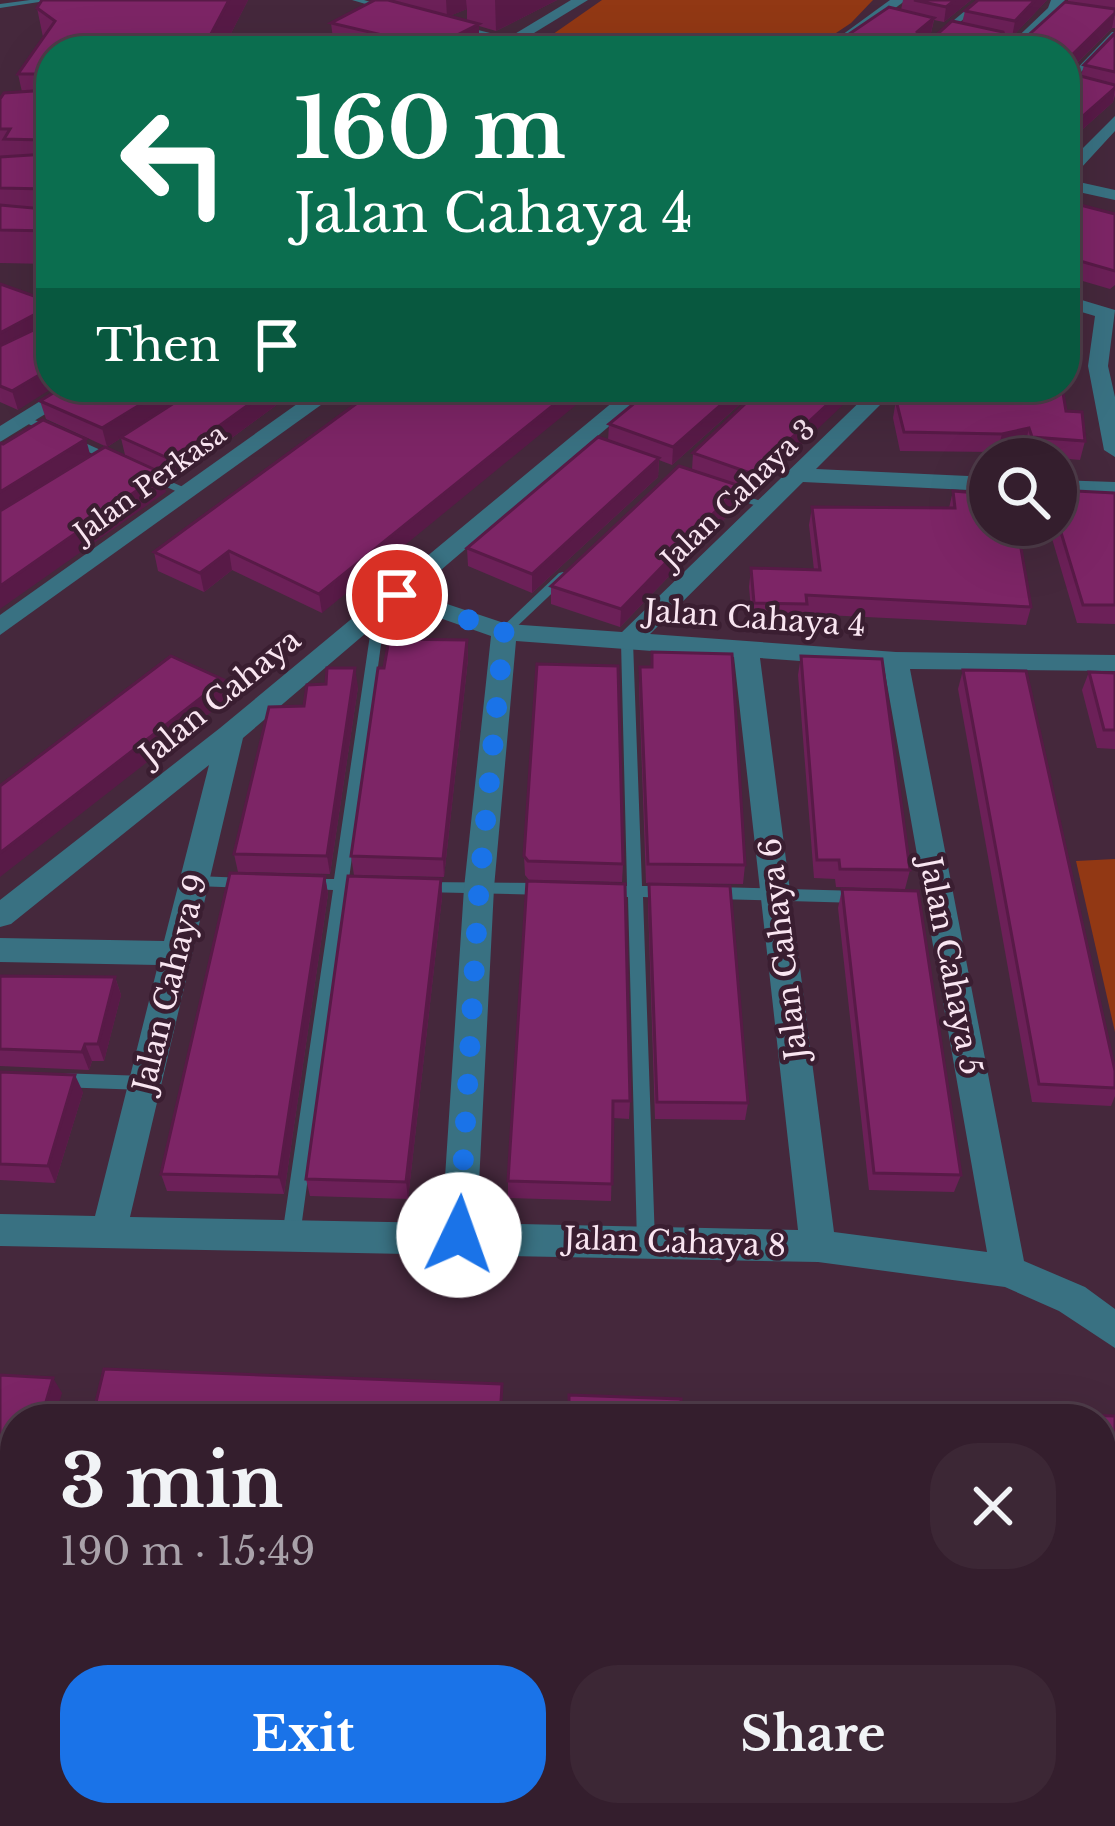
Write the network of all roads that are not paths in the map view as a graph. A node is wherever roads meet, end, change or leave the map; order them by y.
1 (48, 0) edge
2 (356, 0) edge
3 (580, 0) edge
4 (898, 0) edge
5 (982, 0) edge
6 (2, 2) edge
7 (1056, 5) edge
8 (394, 10) edge
9 (1075, 13) edge
10 (465, 16) edge
11 (884, 16) junction
12 (905, 20) edge
13 (927, 25) edge
14 (948, 30) junction
15 (1115, 34) edge
16 (971, 35) edge
17 (493, 36) edge
18 (519, 36) edge
19 (852, 36) edge
20 (940, 36) edge
21 (1026, 36) edge
22 (1080, 70) edge
23 (1115, 121) edge
24 (1080, 162) edge
25 (1080, 184) edge
26 (1115, 195) edge
27 (1080, 305) edge
28 (1110, 314) edge
29 (54, 402) edge
30 (314, 402) edge
31 (629, 402) edge
32 (873, 402) edge
33 (26, 419) junction
34 (0, 435) edge
35 (127, 446) edge
36 (1115, 450) edge
37 (109, 458) junction
38 (91, 469) edge
39 (802, 475) junction
40 (969, 483) edge
41 (711, 488) edge
42 (1077, 488) edge
43 (1115, 489) edge
44 (188, 493) junction
45 (769, 507) junction
46 (581, 560) edge
47 (389, 601) junction
48 (0, 627) edge
49 (504, 632) junction
50 (628, 642) junction
51 (746, 652) junction
52 (896, 660) junction
53 (1115, 663) edge
54 (230, 734) junction
55 (196, 881) junction
56 (259, 883) edge
57 (279, 883) edge
58 (341, 885) junction
59 (387, 886) edge
60 (410, 886) edge
61 (479, 888) junction
62 (568, 890) edge
63 (591, 890) edge
64 (636, 891) junction
65 (683, 892) edge
66 (706, 892) edge
67 (777, 894) junction
68 (869, 897) edge
69 (0, 916) edge
70 (0, 950) edge
71 (178, 953) junction
72 (41, 1080) edge
73 (145, 1083) junction
74 (0, 1230) edge
75 (109, 1231) junction
76 (459, 1235) junction
77 (292, 1236) junction
78 (646, 1242) junction
79 (818, 1246) junction
80 (1008, 1271) junction
81 (1115, 1331) edge

1 - 6 lane
2 - 8 lane
3 - 18 street
4 - 11 street
5 - 14 lane
7 - 9 lane
7 - 21 street
10 - 17 lane
11 - 12 lane
11 - 19 street
13 - 14 lane
14 - 16 lane
14 - 20 lane
15 - 22 lane
23 - 24 street
25 - 26 street
27 - 28 street
28 - 36 street
29 - 33 street
30 - 44 street, Jalan Perkasa
31 - 47 street, Jalan Cahaya
32 - 39 street, Jalan Cahaya 3
33 - 34 street
33 - 37 lane
35 - 37 lane
37 - 38 lane
37 - 44 lane
39 - 40 street
39 - 45 street, Jalan Cahaya 3
41 - 45 lane
42 - 43 street
44 - 48 street, Jalan Perkasa
45 - 50 street, Jalan Cahaya 3
46 - 49 lane
47 - 49 street, Jalan Cahaya 4
47 - 54 street, Jalan Cahaya
47 - 58 lane
49 - 50 street, Jalan Cahaya 4
49 - 61 street
50 - 51 street, Jalan Cahaya 4
50 - 64 lane
51 - 52 street, Jalan Cahaya 4
51 - 67 street, Jalan Cahaya 6
52 - 53 street, Jalan Cahaya 4
52 - 80 street, Jalan Cahaya 5
54 - 55 street, Jalan Cahaya 9
54 - 69 street, Jalan Cahaya
55 - 56 lane
55 - 71 street, Jalan Cahaya 9
57 - 58 lane
58 - 59 lane
58 - 77 lane
60 - 61 lane
61 - 62 lane
61 - 76 street
63 - 64 lane
64 - 65 lane
64 - 78 lane
66 - 67 lane
67 - 68 lane
67 - 79 street, Jalan Cahaya 6
70 - 71 street
71 - 73 street, Jalan Cahaya 9
72 - 73 lane
73 - 75 street, Jalan Cahaya 9
74 - 75 street, Jalan Cahaya 8
75 - 77 street, Jalan Cahaya 8
76 - 77 street, Jalan Cahaya 8
76 - 78 street, Jalan Cahaya 8
78 - 79 street, Jalan Cahaya 8
79 - 80 street, Jalan Cahaya 8
80 - 81 street, Jalan Cahaya 8

